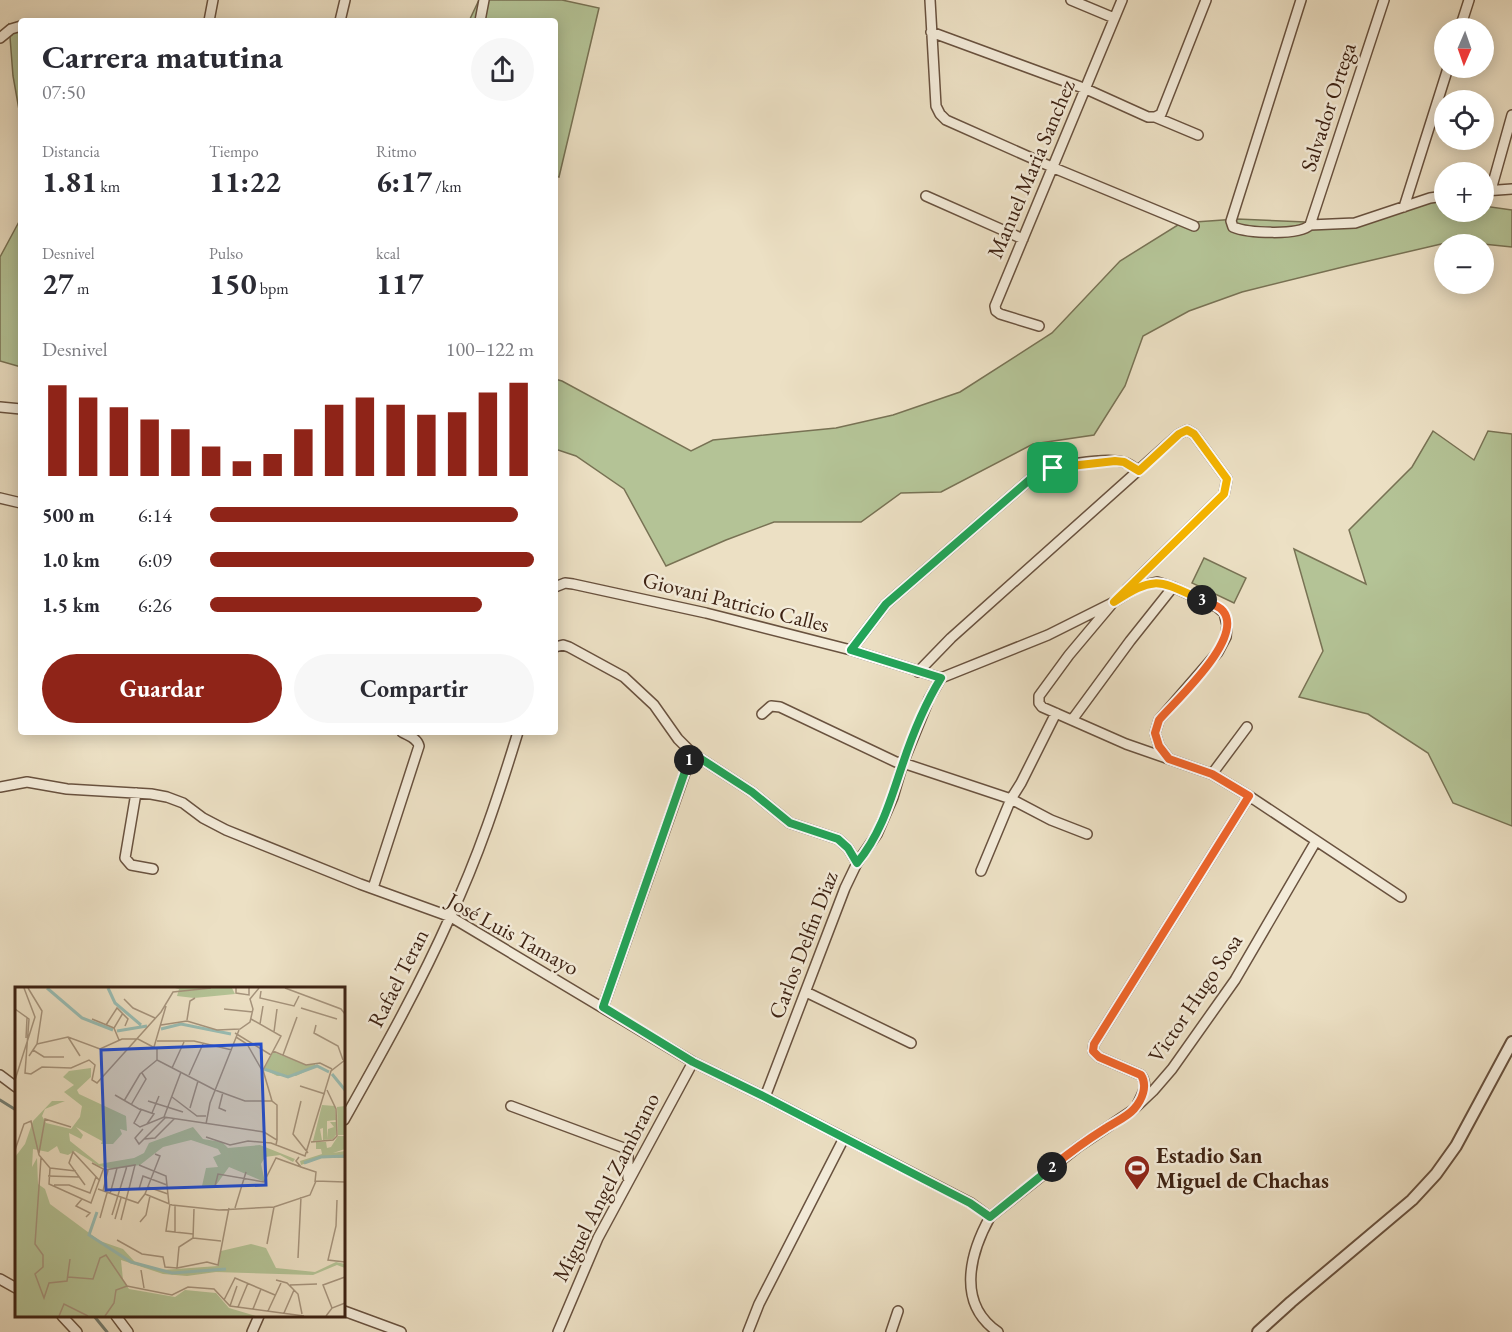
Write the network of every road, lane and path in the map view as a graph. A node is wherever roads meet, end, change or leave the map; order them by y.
1 (213, 0) edge
2 (345, 0) edge
3 (484, 0) edge
4 (930, 0) edge
5 (1071, 0) edge
6 (1122, 0) edge
7 (1206, 0) edge
8 (1301, 0) edge
9 (1384, 0) edge
10 (1469, 0) edge
11 (210, 18) edge
12 (341, 18) edge
13 (481, 18) edge
14 (1114, 18) junction
15 (1463, 18) edge
16 (18, 27) edge
17 (931, 32) junction
18 (0, 38) edge
19 (1445, 78) edge
20 (1086, 89) junction
21 (1158, 115) junction
22 (1512, 115) edge
23 (1198, 135) dead end
24 (1054, 168) junction
25 (1494, 169) edge
26 (1512, 189) edge
27 (1494, 190) edge
28 (926, 196) dead end
29 (1434, 199) edge
30 (1404, 207) junction
31 (1310, 225) junction
32 (1194, 226) dead end
33 (1023, 239) junction
34 (1039, 326) dead end
35 (0, 407) edge
36 (18, 409) edge
37 (1139, 471) junction
38 (0, 498) edge
39 (18, 502) edge
40 (558, 586) edge
41 (1173, 587) junction
42 (1114, 602) junction
43 (558, 644) edge
44 (851, 650) junction
45 (918, 672) junction
46 (941, 678) junction
47 (1056, 713) junction
48 (762, 714) dead end
49 (1072, 720) junction
50 (1247, 727) dead end
51 (408, 735) edge
52 (517, 735) edge
53 (692, 753) junction
54 (1169, 759) junction
55 (903, 763) junction
56 (1212, 774) junction
57 (0, 787) edge
58 (136, 793) junction
59 (1249, 796) junction
60 (1011, 799) junction
61 (1087, 834) dead end
62 (1316, 841) junction
63 (857, 863) junction
64 (153, 869) dead end
65 (981, 871) dead end
66 (373, 888) junction
67 (1401, 897) dead end
68 (451, 917) junction
69 (806, 992) junction
70 (603, 1007) junction
71 (1512, 1042) edge
72 (911, 1043) dead end
73 (693, 1062) junction
74 (0, 1075) edge
75 (15, 1086) edge
76 (765, 1097) junction
77 (511, 1106) dead end
78 (1133, 1110) junction
79 (345, 1118) edge
80 (844, 1138) junction
81 (628, 1180) junction
82 (990, 1217) junction
83 (0, 1279) edge
84 (15, 1287) edge
85 (345, 1311) edge
86 (898, 1311) dead end
87 (63, 1317) edge
88 (117, 1317) edge
89 (259, 1317) edge
90 (76, 1332) edge
91 (128, 1332) edge
92 (252, 1332) edge
93 (401, 1332) edge
94 (558, 1332) edge
95 (748, 1332) edge
96 (891, 1332) edge
97 (998, 1332) edge
98 (1258, 1332) edge

1 - 11 street
2 - 12 street
3 - 13 street
4 - 17 street
5 - 14 street
6 - 14 street, Manuel Maria Sanchez
7 - 21 street
8 - 31 street
9 - 31 street, Salvador Ortega
10 - 15 street
14 - 20 street, Manuel Maria Sanchez
16 - 18 street
17 - 20 street
17 - 24 street
19 - 30 street
20 - 21 street
20 - 24 street, Manuel Maria Sanchez
21 - 23 street
22 - 25 street
24 - 32 street
24 - 33 street, Manuel Maria Sanchez
26 - 27 street
28 - 33 street
29 - 30 street
30 - 31 street
33 - 34 street, Manuel Maria Sanchez
35 - 36 street
37 - 42 street
37 - 44 street
37 - 45 street
38 - 39 street
40 - 44 street, Giovani Patricio Calles
41 - 42 street
41 - 49 street
41 - 54 street
42 - 46 street
42 - 47 street
43 - 53 street, Carlos Delfin Diaz
44 - 45 street, Giovani Patricio Calles
45 - 46 street, Giovani Patricio Calles
46 - 55 street
47 - 49 street
47 - 60 street
48 - 55 street
49 - 54 street
50 - 56 street
51 - 66 street
52 - 68 street, Rafael Teran
53 - 63 street, Carlos Delfin Diaz
53 - 70 street
54 - 56 street
55 - 60 street
55 - 63 street
56 - 59 street
57 - 58 street, José Luis Tamayo
58 - 64 street
58 - 66 street, José Luis Tamayo
59 - 62 street
59 - 78 street
60 - 61 street
60 - 65 street
62 - 67 street
62 - 78 street, Victor Hugo Sosa
63 - 69 street, Carlos Delfin Diaz
66 - 68 street, José Luis Tamayo
68 - 70 street, José Luis Tamayo
68 - 79 street, Rafael Teran
69 - 72 street
69 - 76 street, Carlos Delfin Diaz
70 - 73 street, José Luis Tamayo
71 - 98 street
73 - 76 street, José Luis Tamayo
73 - 81 street, Miguel Angel Zambrano
74 - 75 street
76 - 80 street, José Luis Tamayo
77 - 81 street
78 - 82 street, Victor Hugo Sosa
80 - 82 street, José Luis Tamayo
80 - 95 street
81 - 94 street, Miguel Angel Zambrano
82 - 97 street
83 - 84 street
85 - 93 street
86 - 96 street
87 - 90 street
88 - 91 street
89 - 92 street

